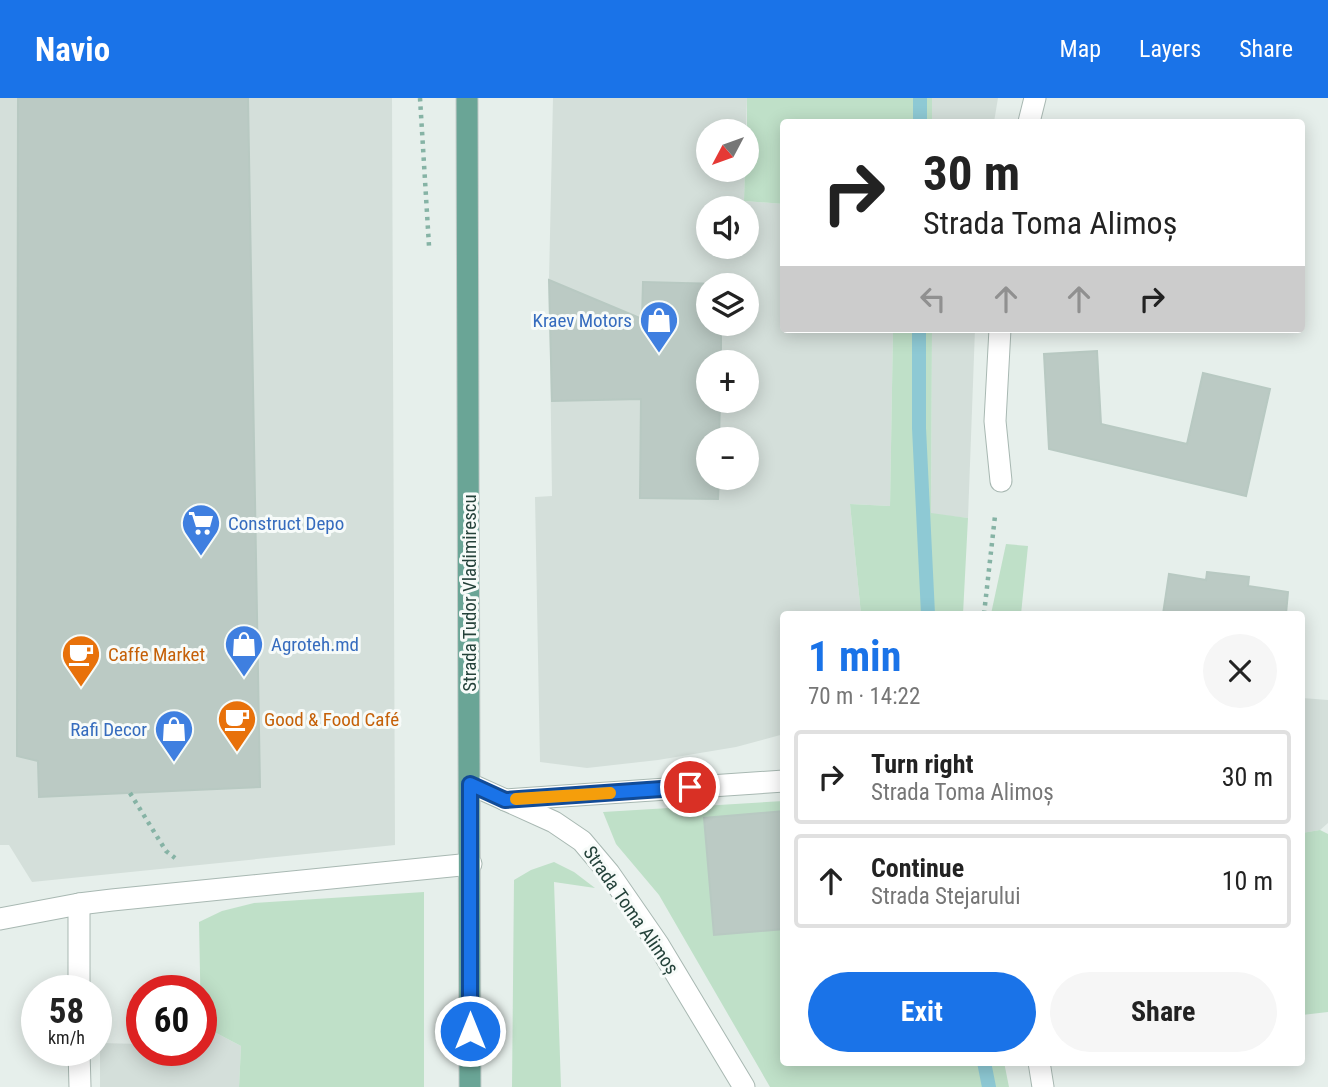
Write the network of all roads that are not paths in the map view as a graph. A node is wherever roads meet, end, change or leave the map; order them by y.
1 (467, 98) edge
2 (1035, 98) edge
3 (1029, 119) edge
4 (1000, 333) edge
5 (1002, 481) road end
6 (780, 781) edge
7 (470, 784) junction
8 (505, 800) junction
9 (471, 864) junction
10 (79, 904) junction
11 (0, 919) edge
12 (79, 975) edge
13 (79, 1066) edge
14 (1040, 1066) edge
15 (80, 1087) edge
16 (470, 1087) edge
17 (744, 1087) edge
18 (1043, 1087) edge

1 - 7 main road, Strada Tudor Vladimirescu
2 - 3 street
4 - 5 street
6 - 8 street
7 - 8 street, Strada Toma Alimoș
7 - 9 main road, Strada Tudor Vladimirescu
8 - 17 street, Strada Toma Alimoș
9 - 10 street
9 - 16 main road, Strada Tudor Vladimirescu
10 - 11 street
10 - 12 street
13 - 15 street
14 - 18 street

